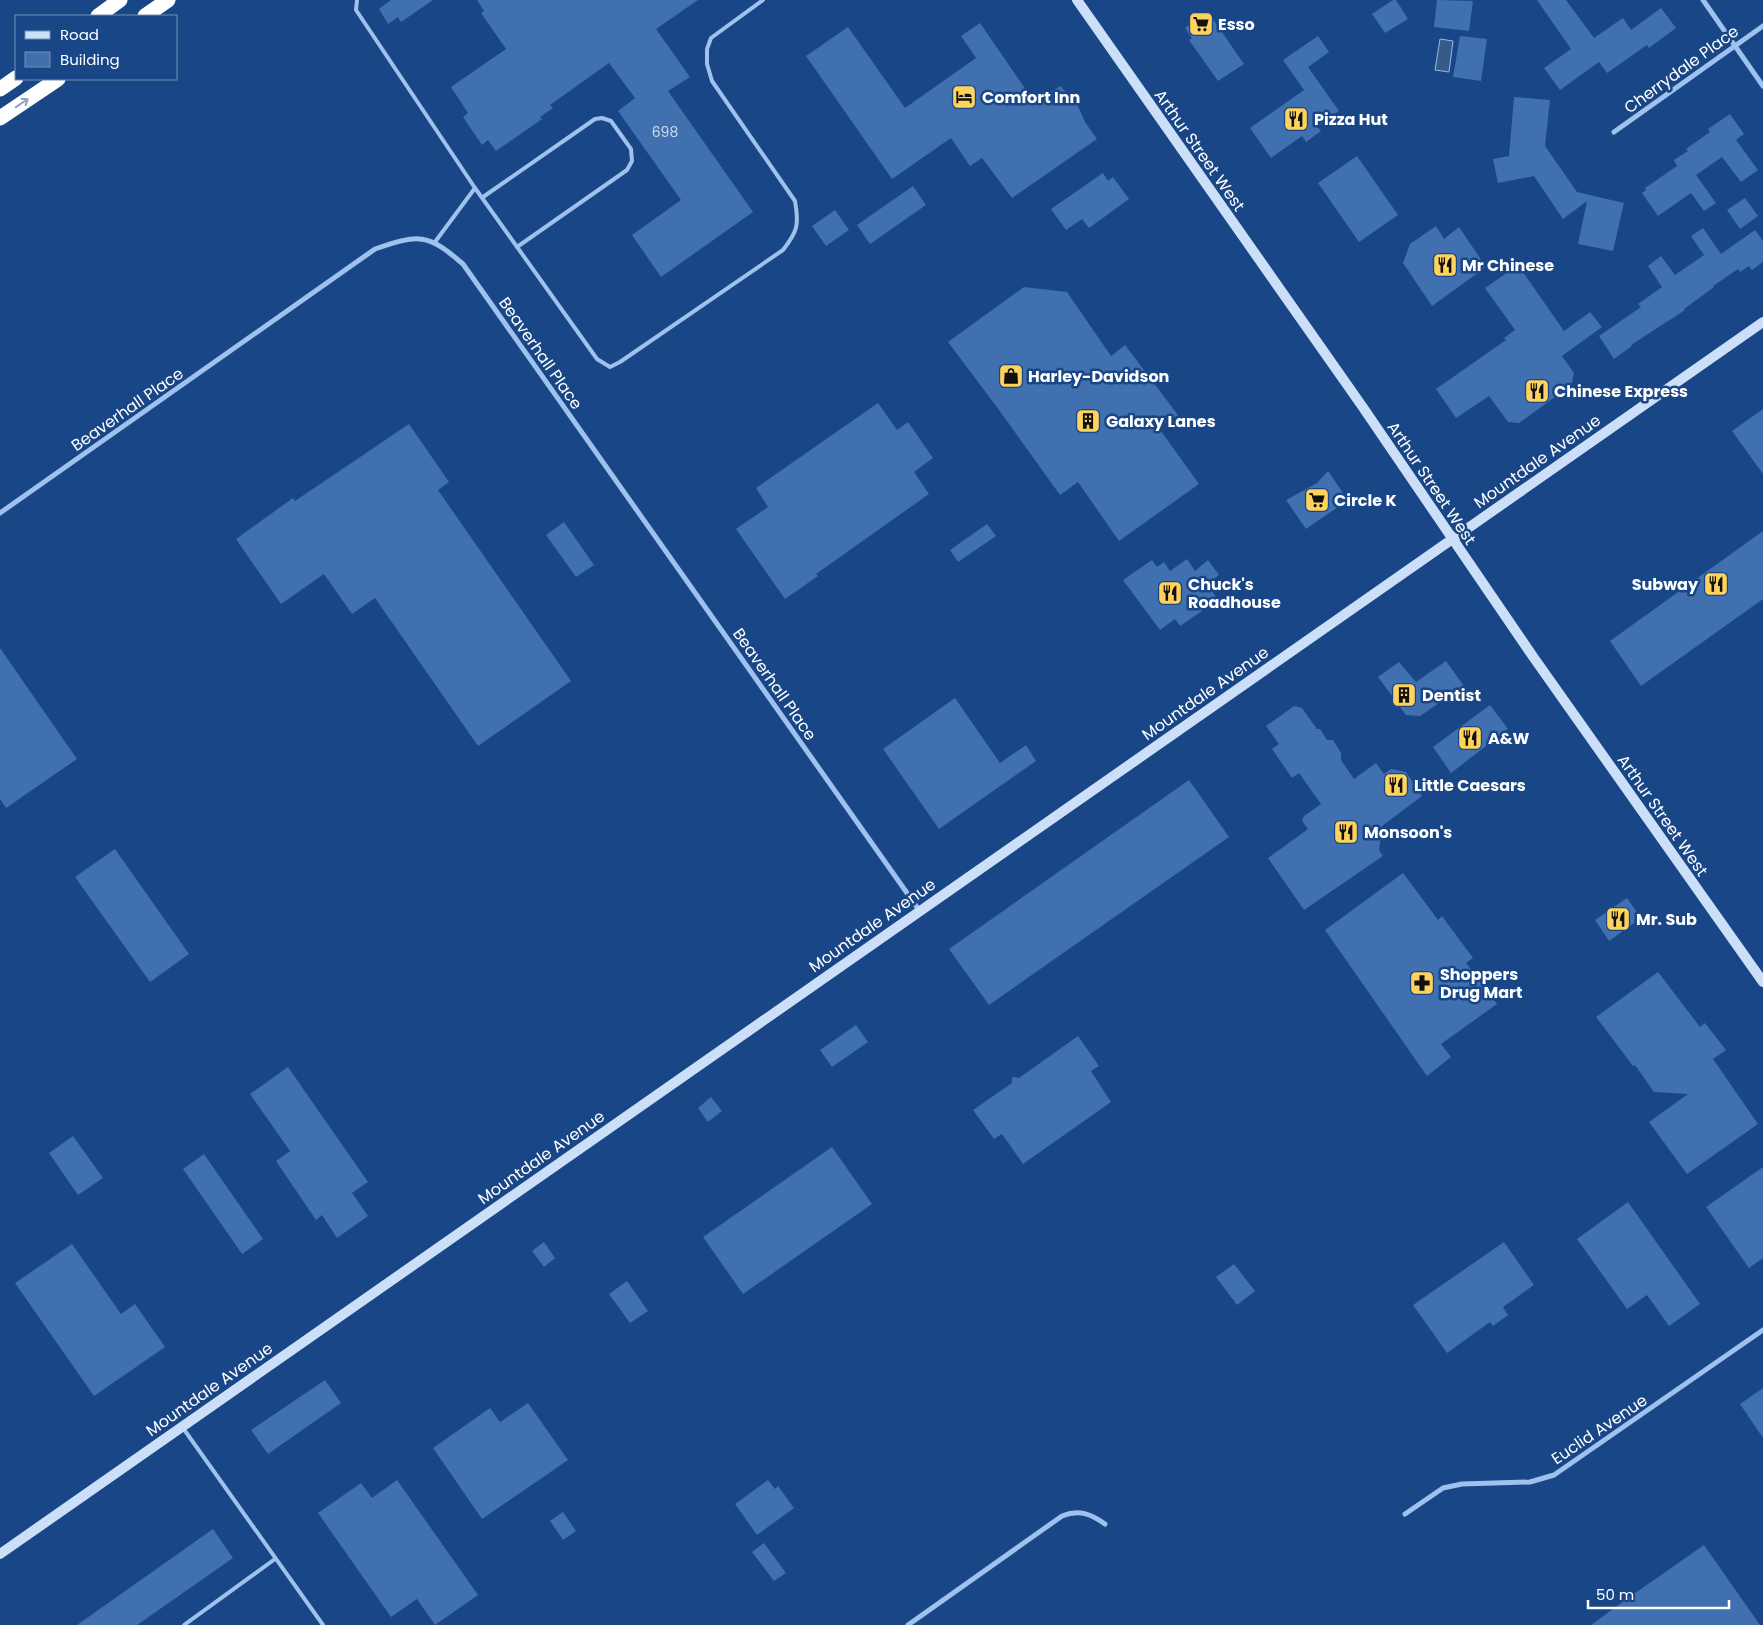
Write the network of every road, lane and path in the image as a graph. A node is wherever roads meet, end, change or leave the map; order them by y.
1 (120, 0) edge
2 (168, 0) edge
3 (357, 0) edge
4 (763, 0) edge
5 (1077, 0) edge
6 (1703, 0) edge
7 (99, 15) edge
8 (146, 15) edge
9 (1763, 26) edge
10 (1735, 45) junction
11 (15, 79) edge
12 (57, 80) edge
13 (1763, 86) edge
14 (0, 89) edge
15 (0, 118) edge
16 (1614, 132) dead end
17 (475, 188) junction
18 (483, 197) junction
19 (435, 242) junction
20 (517, 247) junction
21 (1763, 322) edge
22 (0, 513) edge
23 (1452, 539) junction
24 (919, 910) junction
25 (1763, 982) edge
26 (1763, 1330) edge
27 (182, 1426) junction
28 (1405, 1514) dead end
29 (1105, 1524) dead end
30 (0, 1554) edge
31 (275, 1559) junction
32 (184, 1625) edge
33 (322, 1625) edge
34 (908, 1625) edge

1 - 7 highway
2 - 8 highway
3 - 17 lane
4 - 20 lane
5 - 23 street, Arthur Street West
6 - 10 street
9 - 10 street, Cherrydale Place
10 - 13 street
10 - 16 street, Cherrydale Place
11 - 14 highway
15 -> 12 highway
17 - 18 lane
17 - 19 lane
18 - 20 lane
18 - 20 lane
19 - 22 street, Beaverhall Place
19 - 24 street, Beaverhall Place
21 - 23 street, Mountdale Avenue
23 - 24 street, Mountdale Avenue
23 - 25 street, Arthur Street West
24 - 27 street, Mountdale Avenue
26 - 28 street, Euclid Avenue
27 - 30 street, Mountdale Avenue
27 - 31 lane
29 - 34 street
31 - 32 lane
31 - 33 lane

